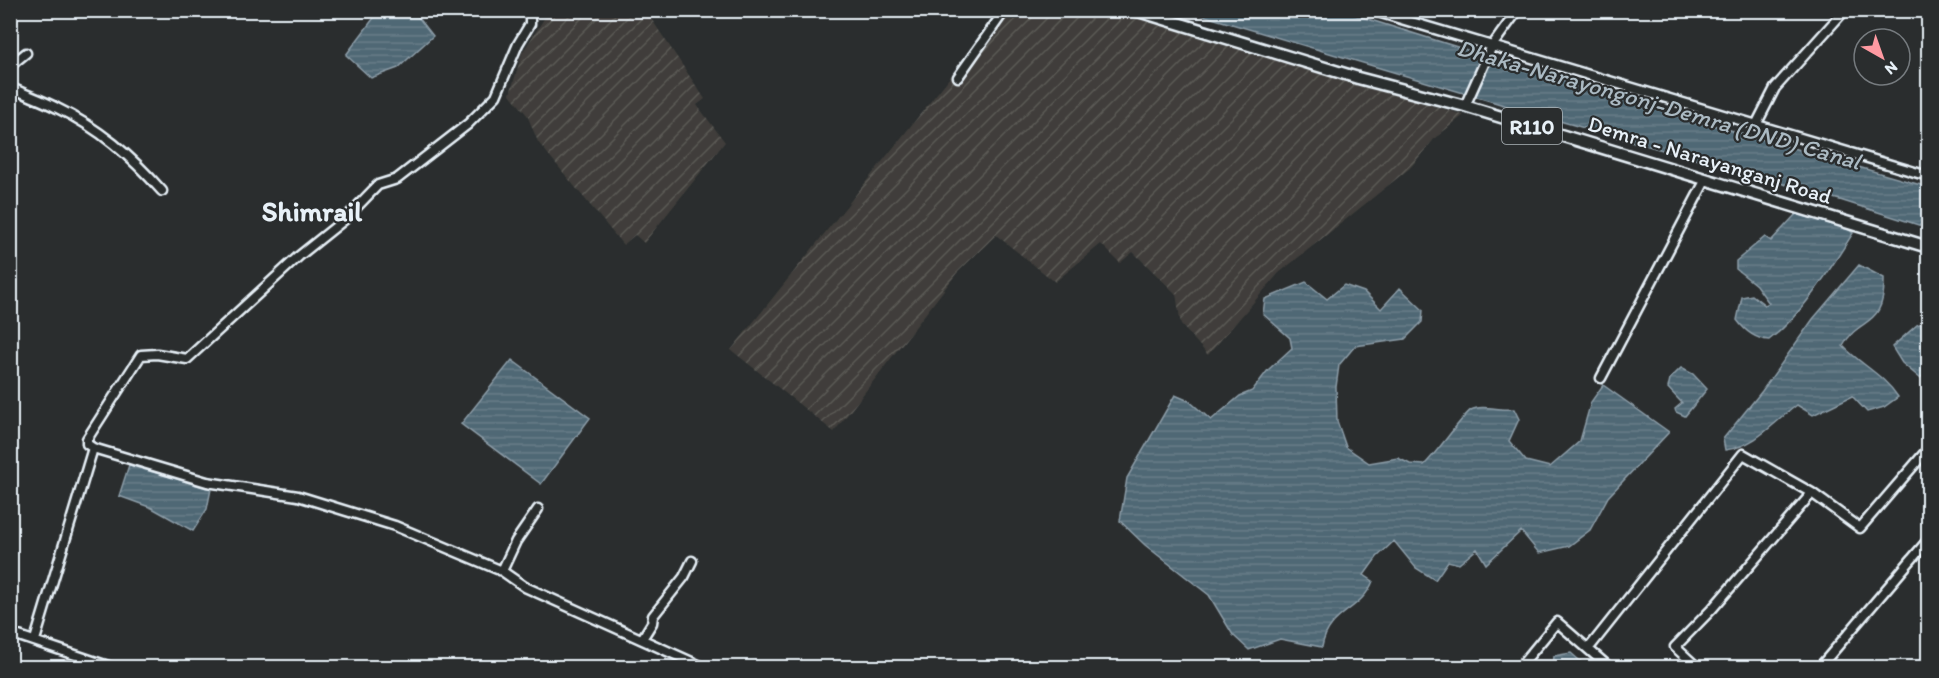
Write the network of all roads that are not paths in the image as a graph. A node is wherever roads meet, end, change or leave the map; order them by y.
1 (530, 10) edge
2 (1005, 10) edge
3 (1135, 10) edge
4 (1371, 10) edge
5 (1518, 10) edge
6 (1845, 10) edge
7 (1492, 46) junction
8 (26, 53) dead end
9 (10, 66) edge
10 (958, 76) dead end
11 (10, 87) edge
12 (1465, 105) junction
13 (1757, 123) junction
14 (1929, 176) edge
15 (1706, 179) junction
16 (162, 191) dead end
17 (1929, 247) edge
18 (1600, 378) dead end
19 (90, 446) junction
20 (1929, 449) edge
21 (1812, 493) junction
22 (538, 509) dead end
23 (1929, 540) edge
24 (692, 561) dead end
25 (502, 571) junction
26 (10, 633) edge
27 (642, 639) junction
28 (35, 640) junction
29 (1589, 648) junction
30 (114, 668) edge
31 (705, 668) edge
32 (1519, 668) edge
33 (1610, 668) edge
34 (1698, 668) edge
35 (1819, 668) edge

1 - 19 street
2 - 10 street
3 - 12 main road, Demra - Narayanganj Road / R110
4 - 7 street
5 - 7 street
6 - 13 street
7 - 12 street
7 - 13 street
8 - 9 street
11 - 16 street
12 - 15 main road, Demra - Narayanganj Road / R110
13 - 14 street
15 - 17 main road, Demra - Narayanganj Road / R110
15 - 18 street
19 - 25 street
19 - 28 street
20 - 21 street
21 - 29 street
21 - 34 street
22 - 25 street
23 - 35 street
24 - 27 street
25 - 27 street
26 - 28 street
27 - 31 street
28 - 30 street
29 - 32 street
29 - 33 street

